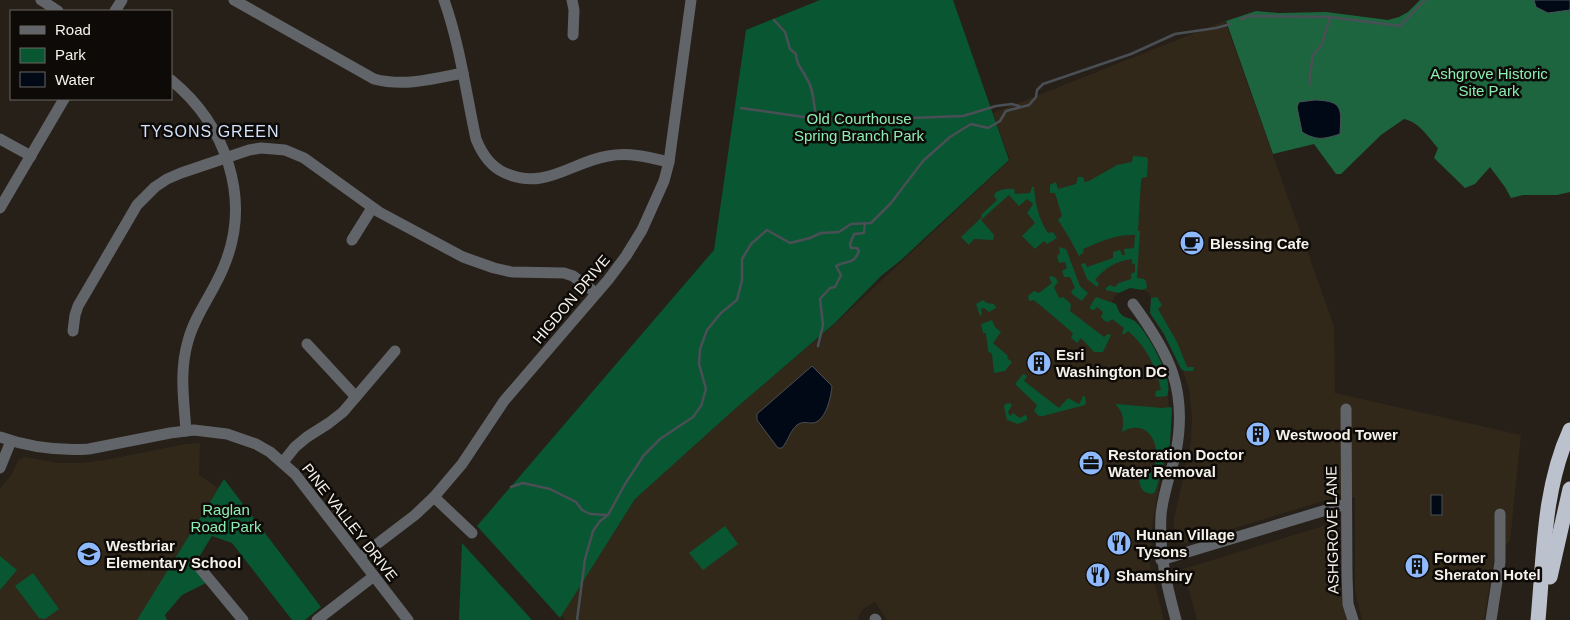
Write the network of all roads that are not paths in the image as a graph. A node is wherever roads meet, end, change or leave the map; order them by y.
1 (41, 0) edge
2 (234, 0) edge
3 (444, 0) edge
4 (572, 0) edge
5 (691, 0) edge
6 (56, 10) edge
7 (573, 36) dead end
8 (463, 73) junction
9 (172, 81) edge
10 (63, 100) edge
11 (0, 139) edge
12 (31, 156) junction
13 (226, 157) junction
14 (669, 162) junction
15 (0, 208) edge
16 (372, 208) junction
17 (352, 240) dead end
18 (596, 293) junction
19 (1133, 304) dead end
20 (73, 331) dead end
21 (307, 344) dead end
22 (395, 351) dead end
23 (356, 397) junction
24 (1346, 409) dead end
25 (186, 431) junction
26 (1569, 432) edge
27 (5, 439) edge
28 (283, 462) junction
29 (0, 468) edge
30 (1570, 489) edge
31 (434, 497) junction
32 (1346, 504) junction
33 (1500, 514) dead end
34 (472, 533) dead end
35 (360, 557) junction
36 (1162, 560) junction
37 (195, 562) dead end
38 (374, 576) junction
39 (243, 620) edge
40 (317, 620) edge
41 (408, 620) edge
42 (1176, 620) edge
43 (1353, 620) edge
44 (1491, 620) edge
45 (1539, 620) edge

1 - 6 street
2 - 8 street
3 - 8 street
4 - 7 street
5 - 14 street, HIGDON DRIVE
8 - 14 street
9 - 13 street
10 - 12 street
11 - 12 street
12 - 15 street
13 - 16 street
13 - 20 street
13 - 25 street
14 - 18 street, HIGDON DRIVE
16 - 17 street
16 - 18 street
18 - 31 street, HIGDON DRIVE
19 - 36 street
21 - 23 street
22 - 23 street
23 - 28 street
24 - 32 street, ASHGROVE LANE
25 - 27 street, PINE VALLEY DRIVE
25 - 28 street, PINE VALLEY DRIVE
26 - 45 highway
27 - 29 street
28 - 35 street, PINE VALLEY DRIVE
30 - 45 highway
31 - 34 street
31 - 35 street, HIGDON DRIVE
32 - 36 street
32 - 43 street, ASHGROVE LANE
33 - 44 street
35 - 38 street, PINE VALLEY DRIVE
36 - 42 street
37 - 39 street
38 - 40 street
38 - 41 street, PINE VALLEY DRIVE

